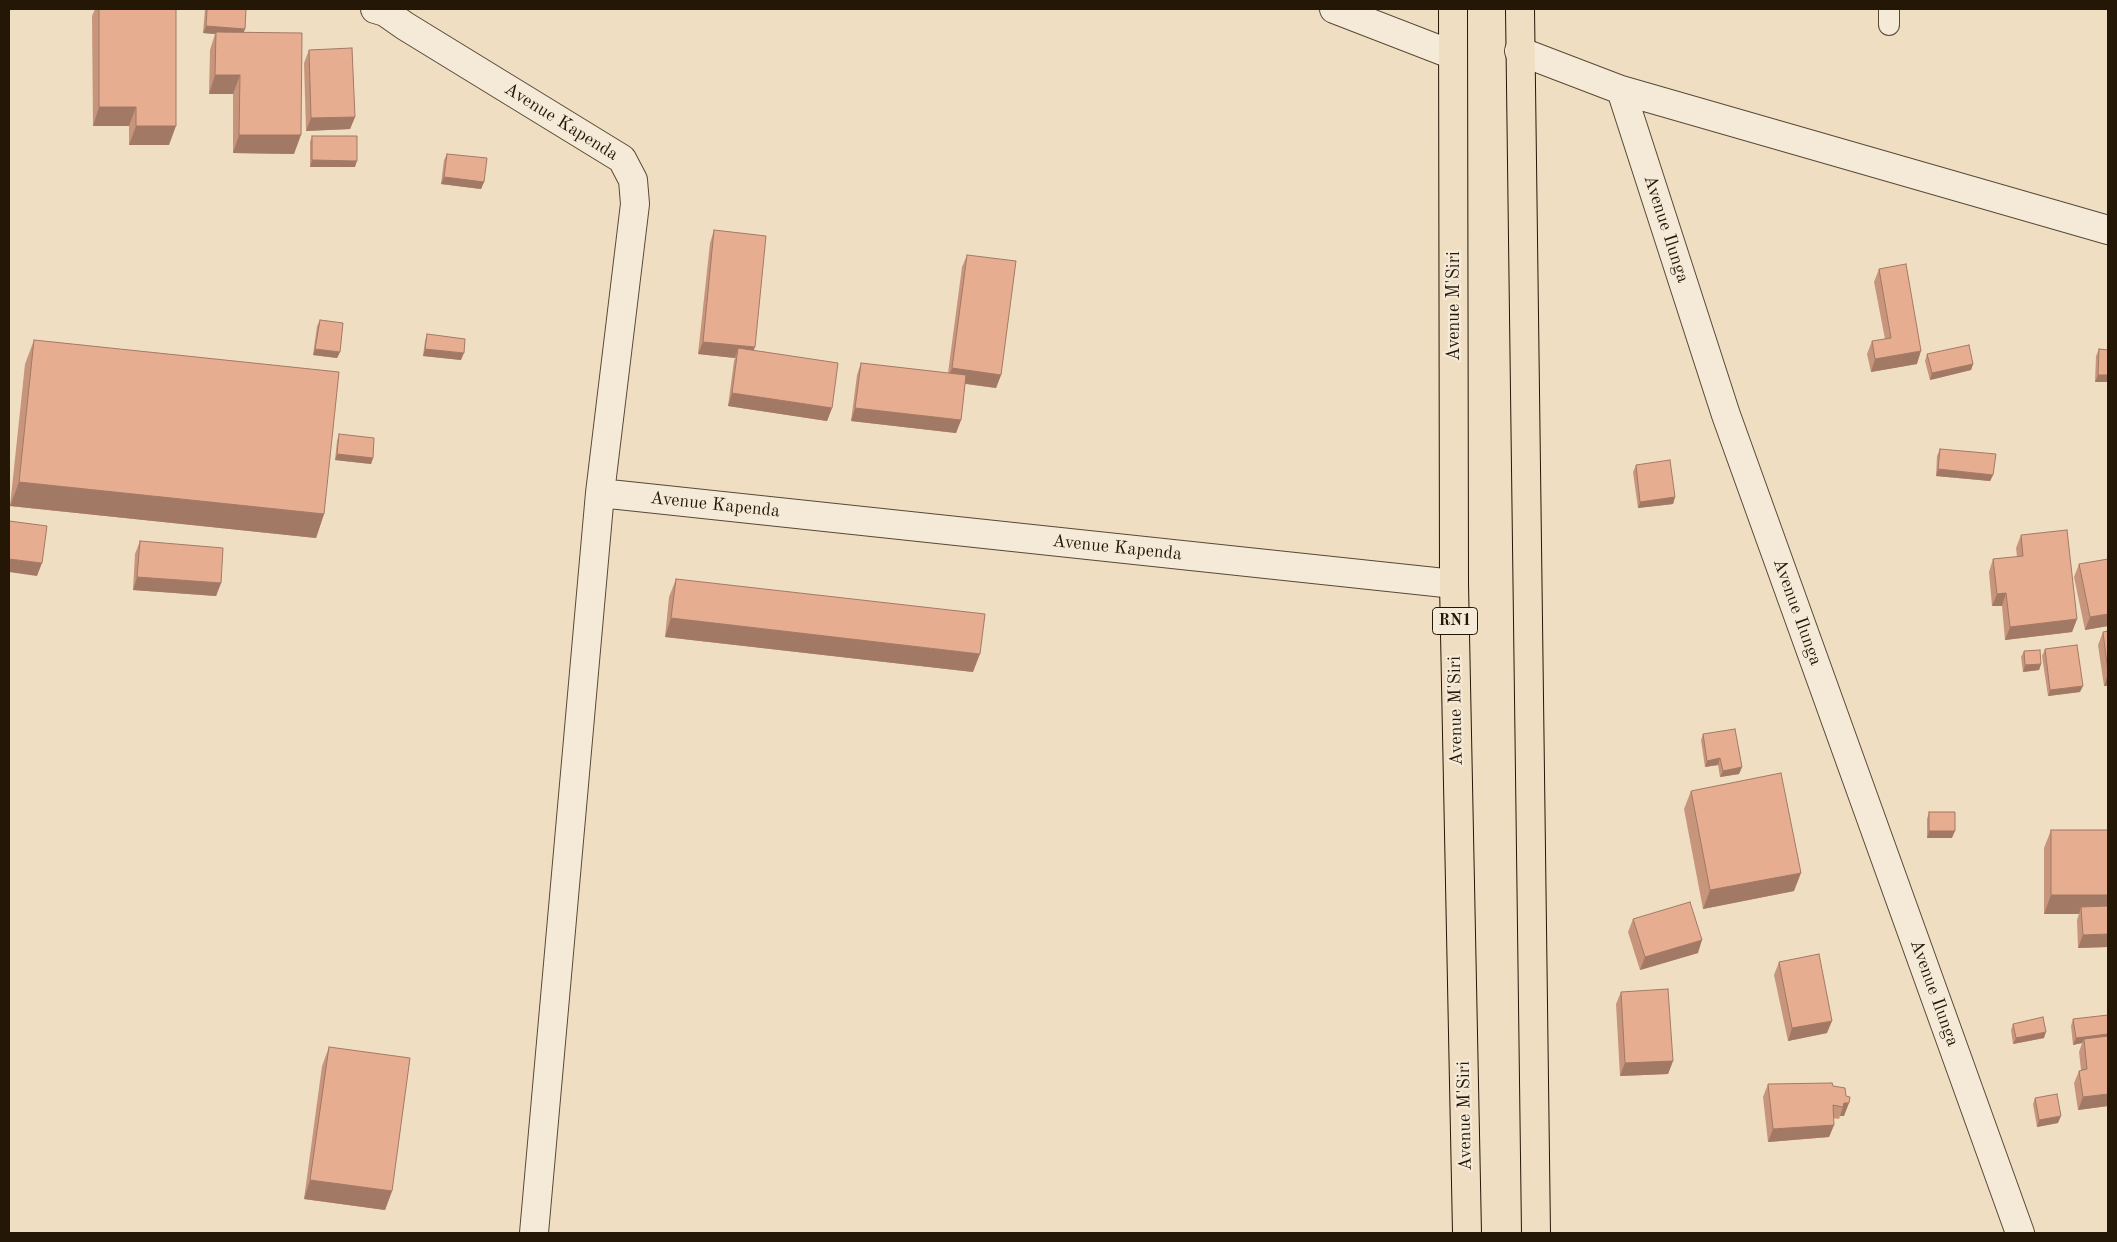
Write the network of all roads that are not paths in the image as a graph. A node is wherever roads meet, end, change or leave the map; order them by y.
1 (1334, 9) edge
2 (1453, 9) edge
3 (1520, 9) edge
4 (382, 10) edge
5 (1520, 51) junction
6 (1453, 55) junction
7 (1621, 90) junction
8 (2108, 230) edge
9 (600, 493) junction
10 (1454, 584) junction
11 (534, 1233) edge
12 (1467, 1233) edge
13 (1536, 1233) edge
14 (2020, 1233) edge

1 - 6 street
2 - 6 highway, Avenue M'Siri / RN1
3 - 5 highway
4 - 9 street, Avenue Kapenda
5 - 7 street
5 - 13 highway
6 - 10 highway, Avenue M'Siri / RN1
7 - 8 street
7 - 14 street, Avenue Ilunga
9 - 10 street, Avenue Kapenda
9 - 11 street
10 - 12 highway, Avenue M'Siri / RN1

